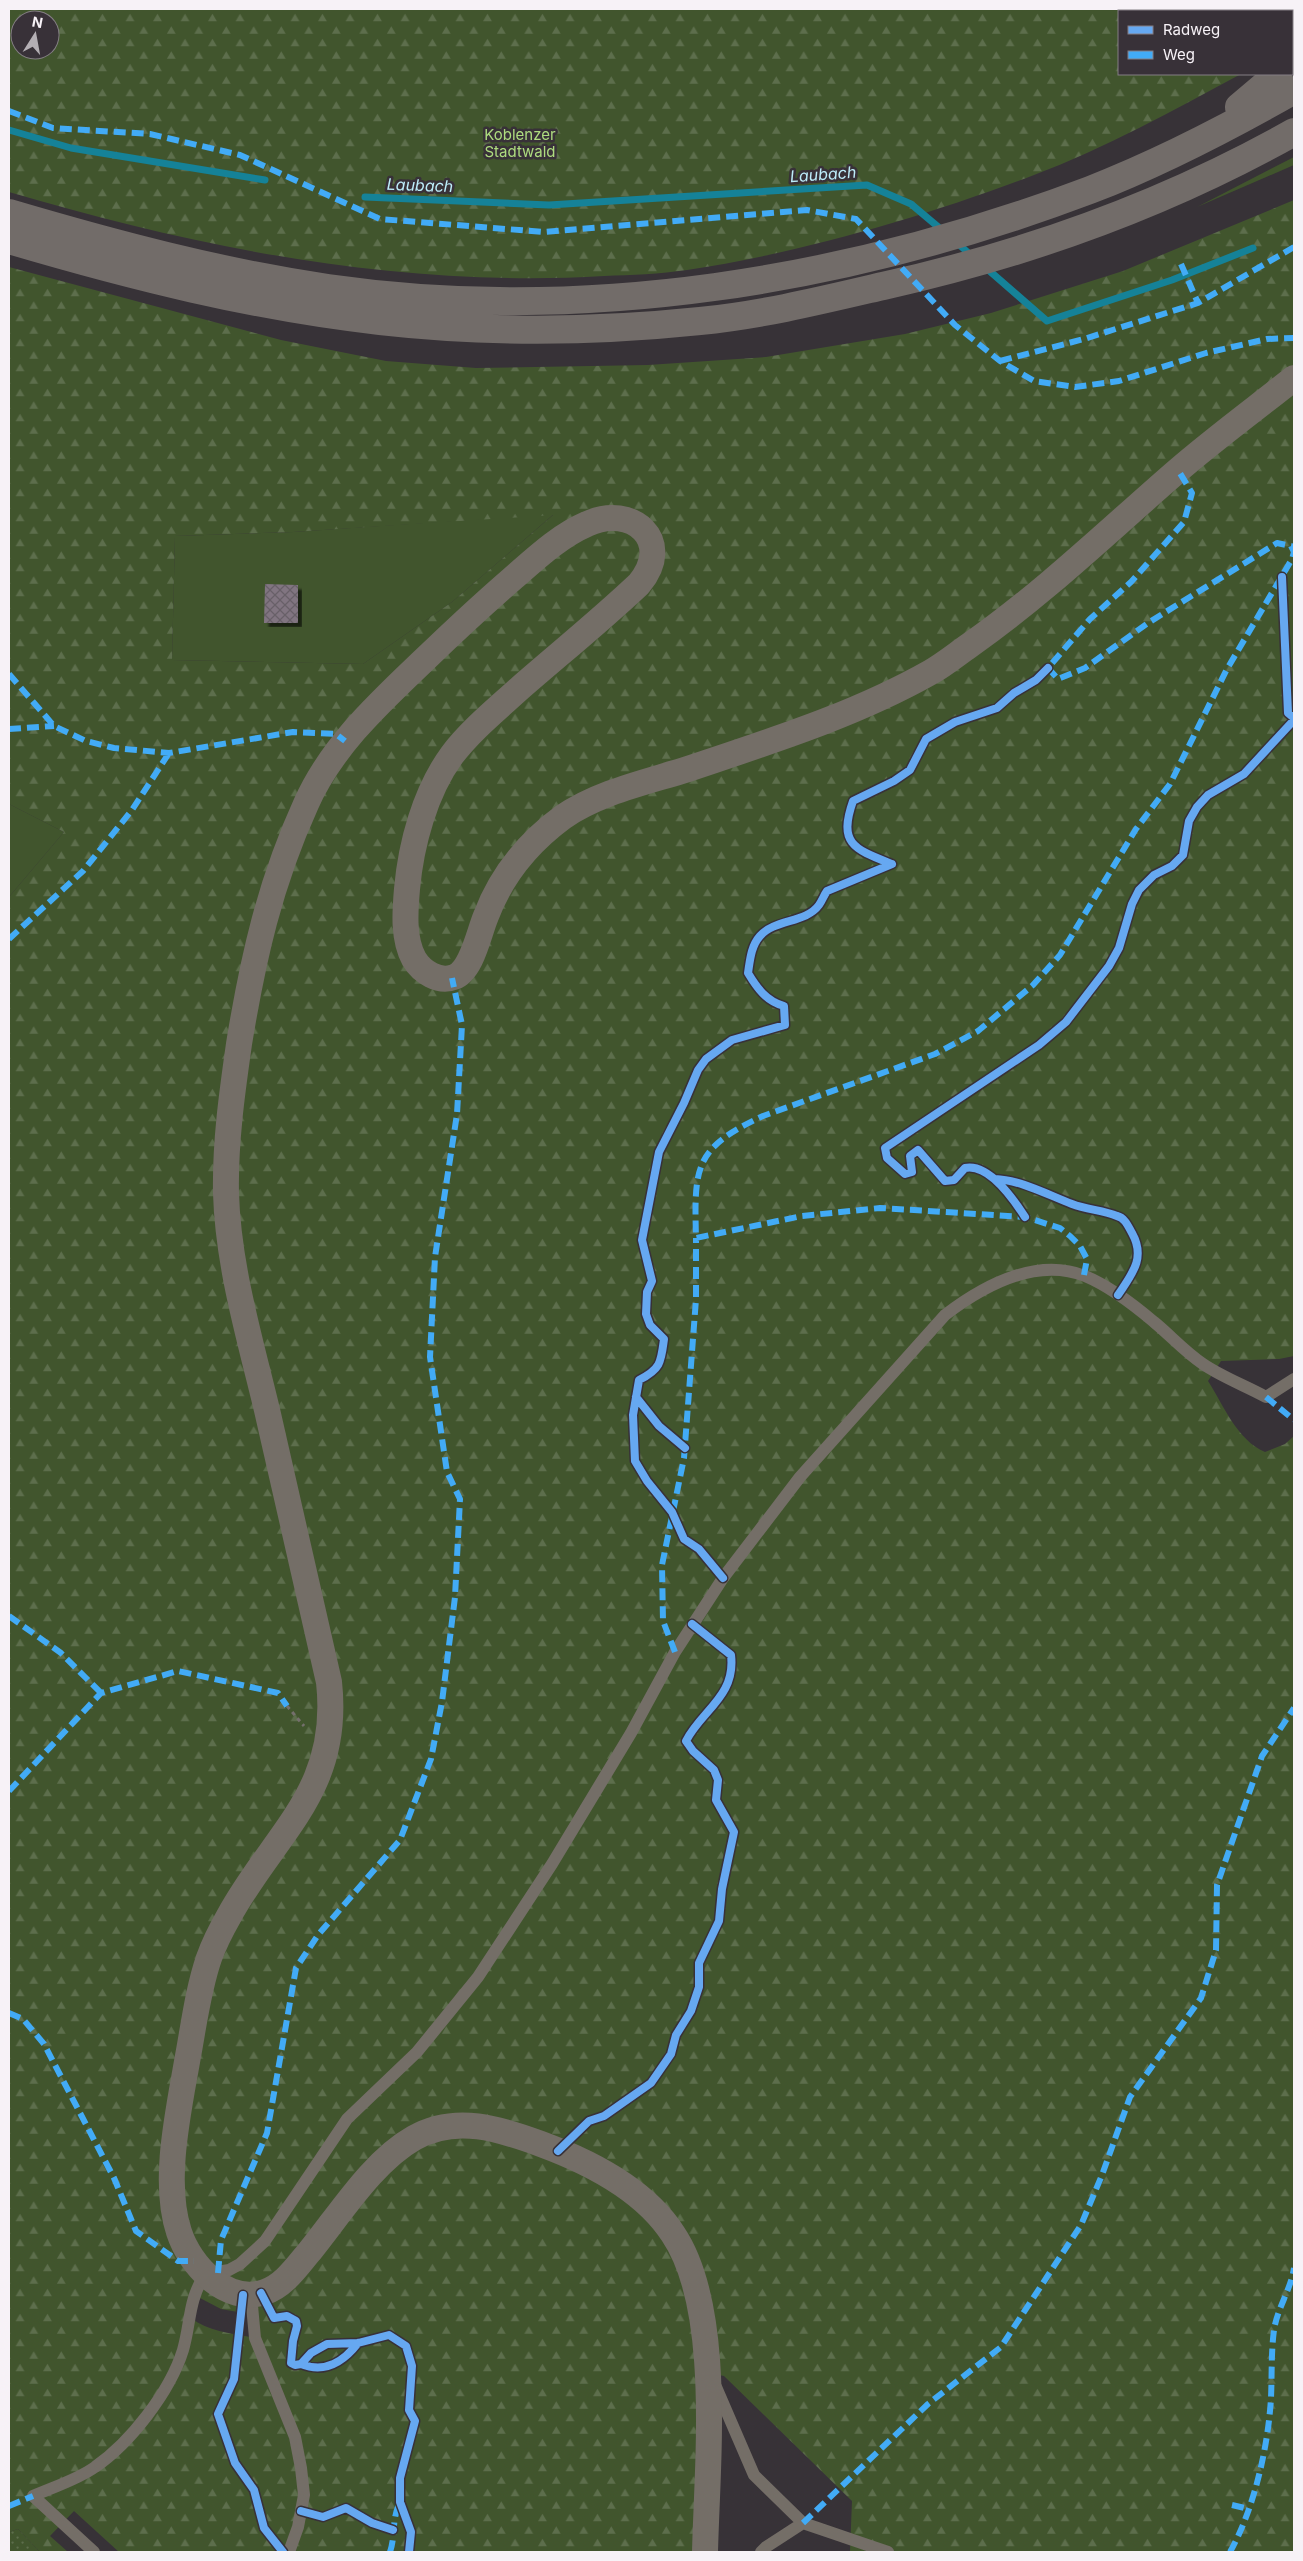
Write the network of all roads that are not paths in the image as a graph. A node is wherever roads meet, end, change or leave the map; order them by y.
1 (1277, 75) edge
2 (1294, 90) edge
3 (1294, 132) edge
4 (1203, 138) junction
5 (9, 213) edge
6 (9, 240) edge
7 (1294, 378) edge
8 (1294, 1379) edge
9 (204, 2274) junction
10 (251, 2295) junction
11 (708, 2383) junction
12 (803, 2523) junction
13 (94, 2552) edge
14 (290, 2552) edge
15 (705, 2552) edge
16 (761, 2552) edge
17 (888, 2552) edge

1 - 4 highway
2 - 4 highway
3 - 6 highway
4 - 5 highway
7 - 9 street
8 - 9 lane
9 - 10 street
9 - 13 lane
10 - 11 street
10 - 14 lane
11 - 12 lane
11 - 15 street
12 - 16 lane
12 - 17 lane

